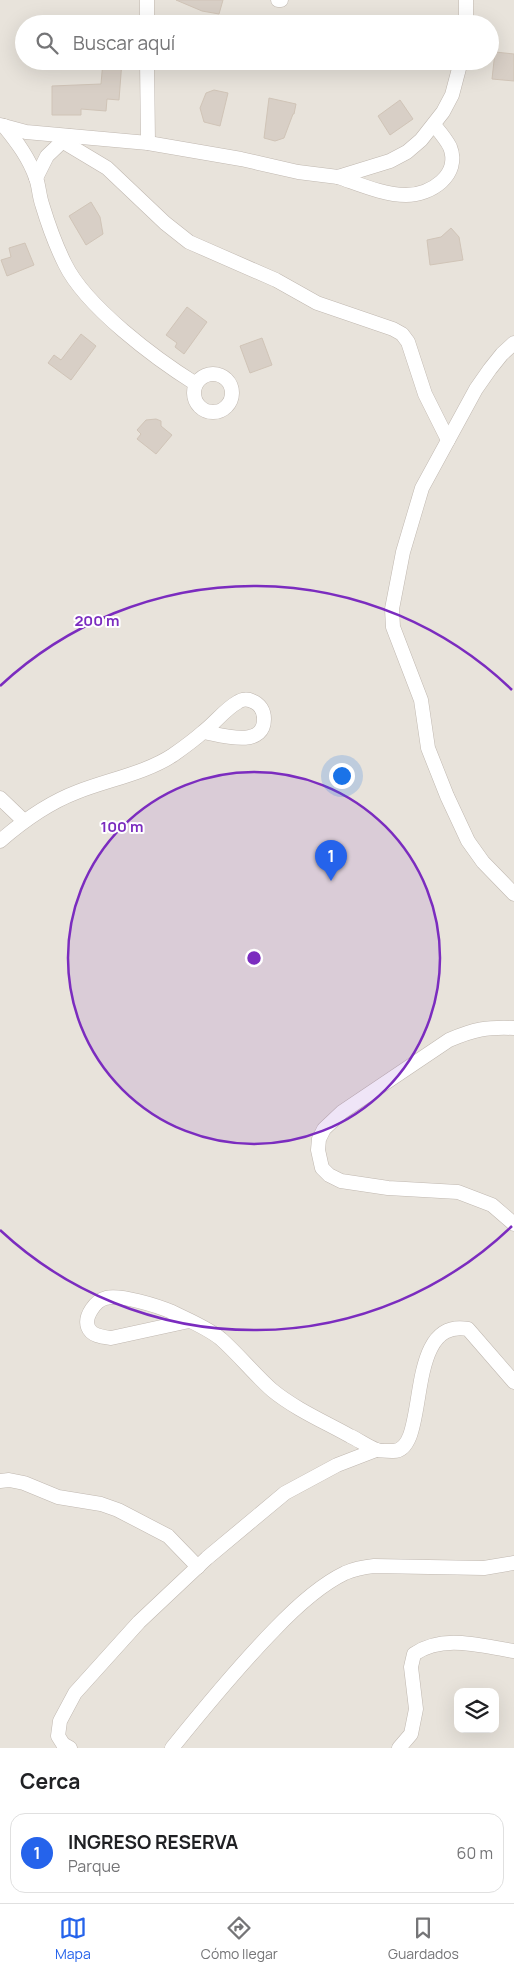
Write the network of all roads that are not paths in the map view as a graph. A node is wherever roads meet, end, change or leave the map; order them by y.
1 (147, 0) edge
2 (466, 0) edge
3 (147, 15) edge
4 (466, 15) edge
5 (147, 70) edge
6 (459, 70) edge
7 (434, 125) junction
8 (2, 126) edge
9 (66, 138) junction
10 (148, 143) junction
11 (338, 177) junction
12 (36, 178) junction
13 (514, 343) edge
14 (196, 384) dead end
15 (448, 440) junction
16 (204, 732) dead end
17 (0, 798) edge
18 (24, 821) junction
19 (0, 841) edge
20 (514, 894) edge
21 (514, 1028) edge
22 (514, 1224) edge
23 (189, 1321) junction
24 (514, 1382) edge
25 (376, 1450) junction
26 (0, 1481) edge
27 (514, 1563) edge
28 (198, 1567) junction
29 (514, 1651) edge
30 (70, 1748) edge
31 (172, 1748) edge
32 (398, 1748) edge

1 - 3 street
2 - 4 street
5 - 10 street
6 - 7 street
7 - 11 street
7 - 11 street
8 - 9 street
8 - 12 street
9 - 10 street
9 - 12 street
9 - 15 street
10 - 11 street
12 - 14 street
13 - 15 street
15 - 20 street
16 - 18 street
17 - 18 street
18 - 19 street
21 - 22 street
23 - 23 street
23 - 25 street
24 - 25 street
25 - 28 street
26 - 28 street
27 - 31 street
28 - 30 street
29 - 32 street

